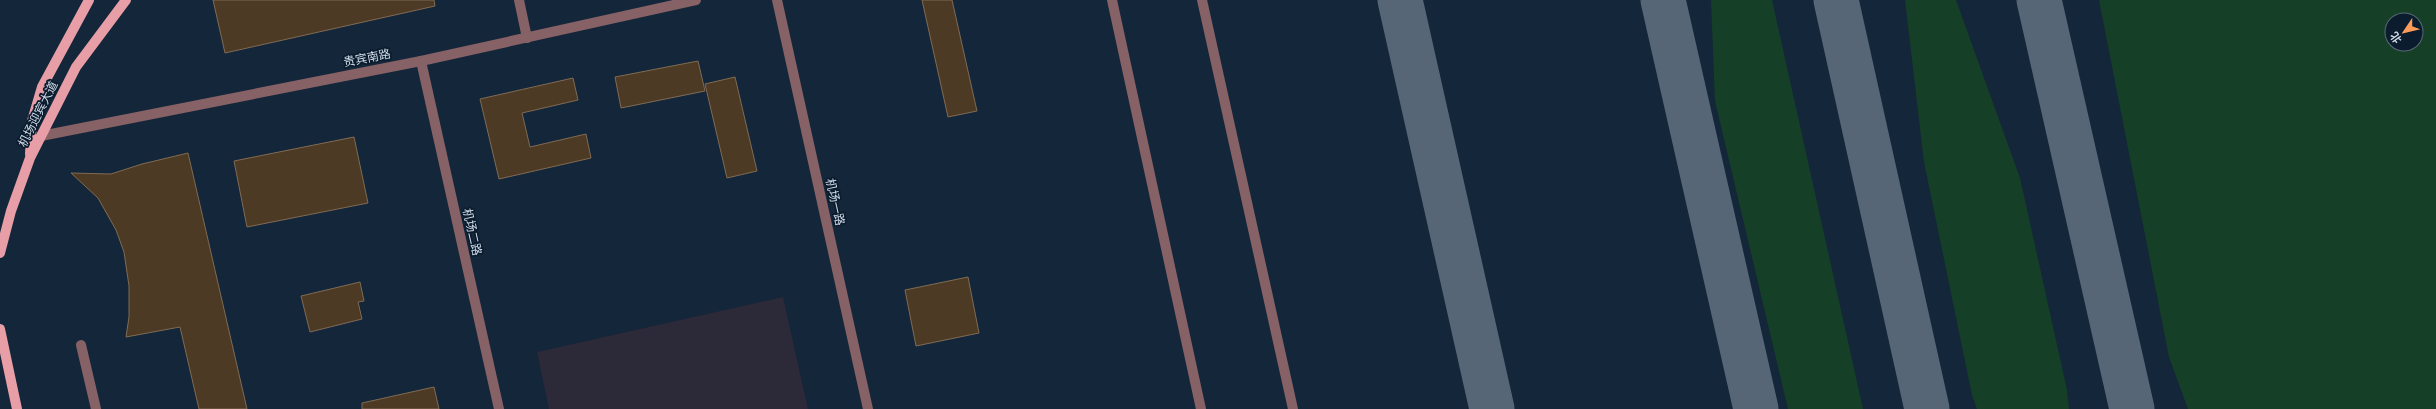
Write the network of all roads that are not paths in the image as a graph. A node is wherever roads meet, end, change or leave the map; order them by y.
1 (126, 0) edge
2 (519, 0) edge
3 (696, 0) edge
4 (777, 0) edge
5 (1112, 0) edge
6 (1202, 0) edge
7 (87, 2) edge
8 (527, 38) junction
9 (420, 61) junction
10 (41, 136) junction
11 (30, 158) junction
12 (0, 253) edge
13 (0, 329) edge
14 (81, 345) dead end
15 (17, 407) edge
16 (96, 409) edge
17 (499, 409) edge
18 (868, 409) edge
19 (1201, 409) edge
20 (1293, 409) edge

1 - 10 main road, 机场迎宾大道
2 - 8 street
3 - 8 street, 贵宾南路
4 - 18 street, 机场一路
5 - 19 street
6 - 20 street
7 - 11 main road
8 - 9 street, 贵宾南路
9 - 10 street, 贵宾南路
9 - 17 street, 机场二路
10 - 11 main road, 机场迎宾大道
11 - 12 main road, 机场迎宾大道
13 - 15 main road
14 - 16 street

